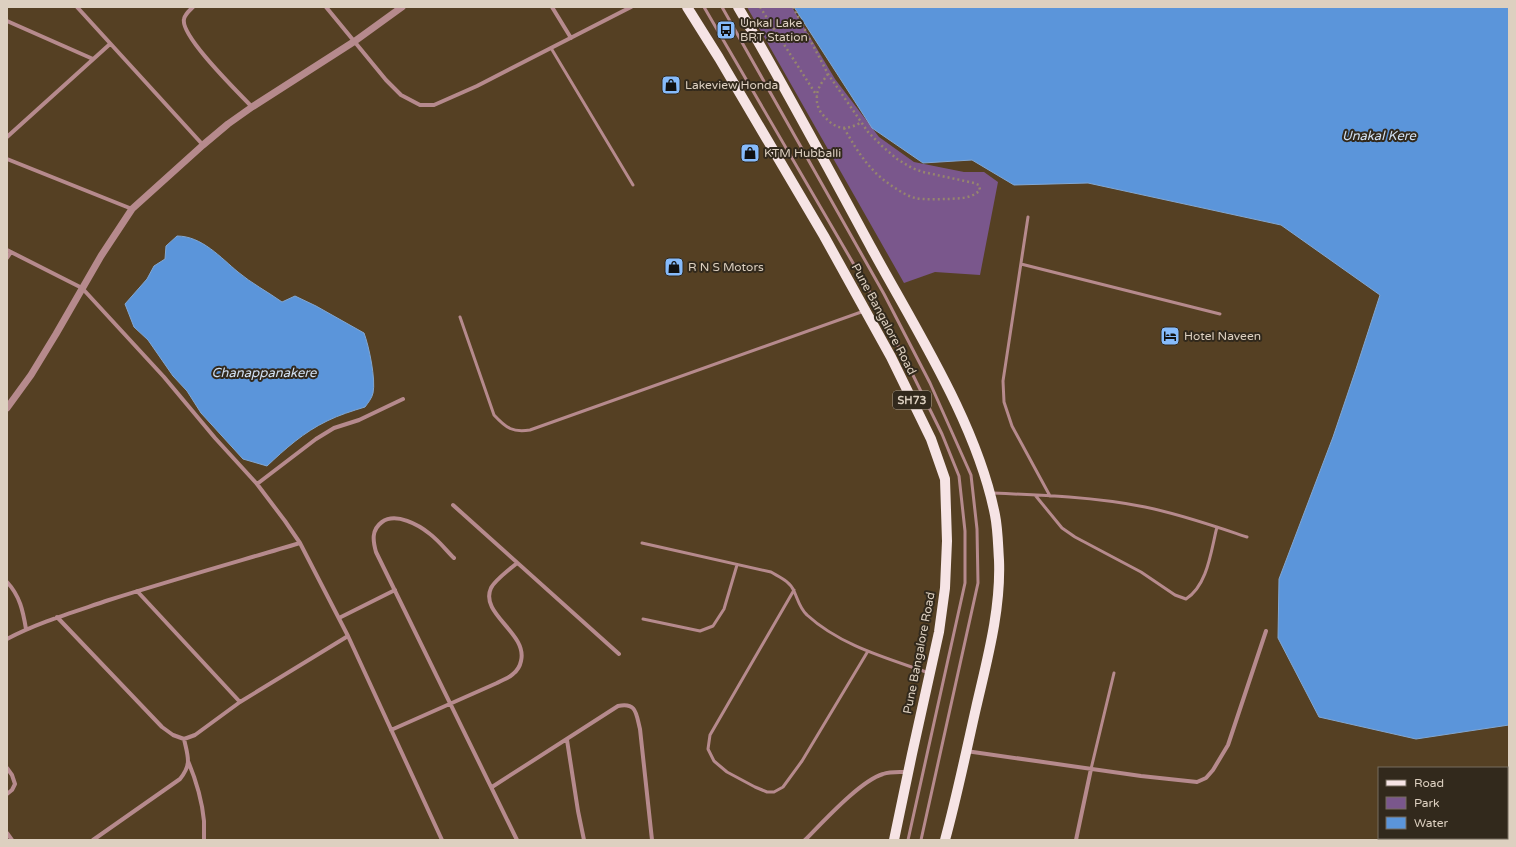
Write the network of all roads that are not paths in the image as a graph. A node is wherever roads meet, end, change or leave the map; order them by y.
1 (77, 7) edge
2 (193, 7) edge
3 (326, 7) edge
4 (402, 7) edge
5 (552, 7) edge
6 (631, 7) edge
7 (687, 7) edge
8 (704, 7) edge
9 (722, 7) edge
10 (738, 7) edge
11 (7, 21) edge
12 (571, 38) junction
13 (355, 41) junction
14 (110, 44) junction
15 (551, 48) junction
16 (93, 59) junction
17 (252, 106) junction
18 (7, 138) edge
19 (203, 144) junction
20 (7, 159) edge
21 (633, 185) dead end
22 (132, 210) junction
23 (1028, 217) dead end
24 (9, 251) edge
25 (7, 258) edge
26 (1021, 264) junction
27 (82, 288) junction
28 (865, 310) junction
29 (1220, 314) dead end
30 (460, 317) dead end
31 (402, 399) dead end
32 (7, 408) edge
33 (257, 484) junction
34 (989, 492) junction
35 (1035, 495) junction
36 (1050, 496) junction
37 (453, 505) dead end
38 (1217, 527) junction
39 (1247, 537) dead end
40 (642, 542) dead end
41 (300, 543) junction
42 (454, 558) dead end
43 (517, 563) junction
44 (738, 565) junction
45 (7, 582) edge
46 (395, 590) junction
47 (794, 590) junction
48 (137, 591) junction
49 (57, 617) junction
50 (339, 618) junction
51 (643, 618) dead end
52 (26, 629) junction
53 (1266, 631) dead end
54 (348, 636) junction
55 (7, 639) edge
56 (868, 651) junction
57 (619, 654) dead end
58 (1114, 673) dead end
59 (931, 674) junction
60 (240, 702) junction
61 (450, 704) junction
62 (391, 730) junction
63 (184, 739) junction
64 (567, 740) junction
65 (966, 751) junction
66 (188, 761) junction
67 (7, 768) edge
68 (1091, 769) junction
69 (908, 772) junction
70 (492, 787) junction
71 (7, 794) edge
72 (7, 833) edge
73 (12, 840) edge
74 (93, 840) edge
75 (204, 840) edge
76 (442, 840) edge
77 (517, 840) edge
78 (584, 840) edge
79 (652, 840) edge
80 (805, 840) edge
81 (894, 840) edge
82 (908, 840) edge
83 (921, 840) edge
84 (945, 840) edge
85 (1076, 840) edge

1 - 14 street
2 - 17 street
3 - 13 street
4 - 13 street
5 - 12 street
6 - 12 street
7 - 28 main road, Pune Bangalore Road / SH73
8 - 82 lane
9 - 83 lane
10 - 34 main road, Pune Bangalore Road / SH73
11 - 16 street
12 - 15 street
13 - 15 street
13 - 17 street
14 - 16 street
14 - 19 street
15 - 21 lane
16 - 18 street
17 - 19 street
19 - 22 street
20 - 22 street
22 - 27 street
23 - 26 lane
24 - 25 street
24 - 27 street
26 - 29 lane
26 - 36 lane
27 - 32 street
27 - 33 street
28 - 30 lane
28 - 59 main road, Pune Bangalore Road / SH73
31 - 33 street
33 - 41 street
34 - 35 lane
34 - 65 main road, Pune Bangalore Road / SH73
35 - 36 lane
35 - 38 lane
36 - 38 lane
37 - 43 street
38 - 39 lane
40 - 44 lane
41 - 48 street
41 - 50 street
42 - 46 street
43 - 57 street
43 - 61 street
44 - 47 lane
44 - 51 lane
45 - 52 street
46 - 50 street
46 - 61 street
47 - 56 lane
47 - 56 lane
48 - 49 street
48 - 60 street
49 - 52 street
49 - 63 street
50 - 54 street
52 - 55 street
53 - 68 street
54 - 60 street
54 - 62 street
56 - 59 lane
58 - 68 lane
59 - 69 main road, Pune Bangalore Road / SH73
60 - 63 street
61 - 62 street
61 - 70 street
62 - 76 street
63 - 66 street
64 - 70 street
64 - 78 street
64 - 79 street
65 - 68 street
65 - 84 main road, Pune Bangalore Road / SH73
66 - 74 street
66 - 75 street
67 - 71 street
68 - 85 street
69 - 80 street
69 - 81 main road, Pune Bangalore Road / SH73
70 - 77 street
72 - 73 street

